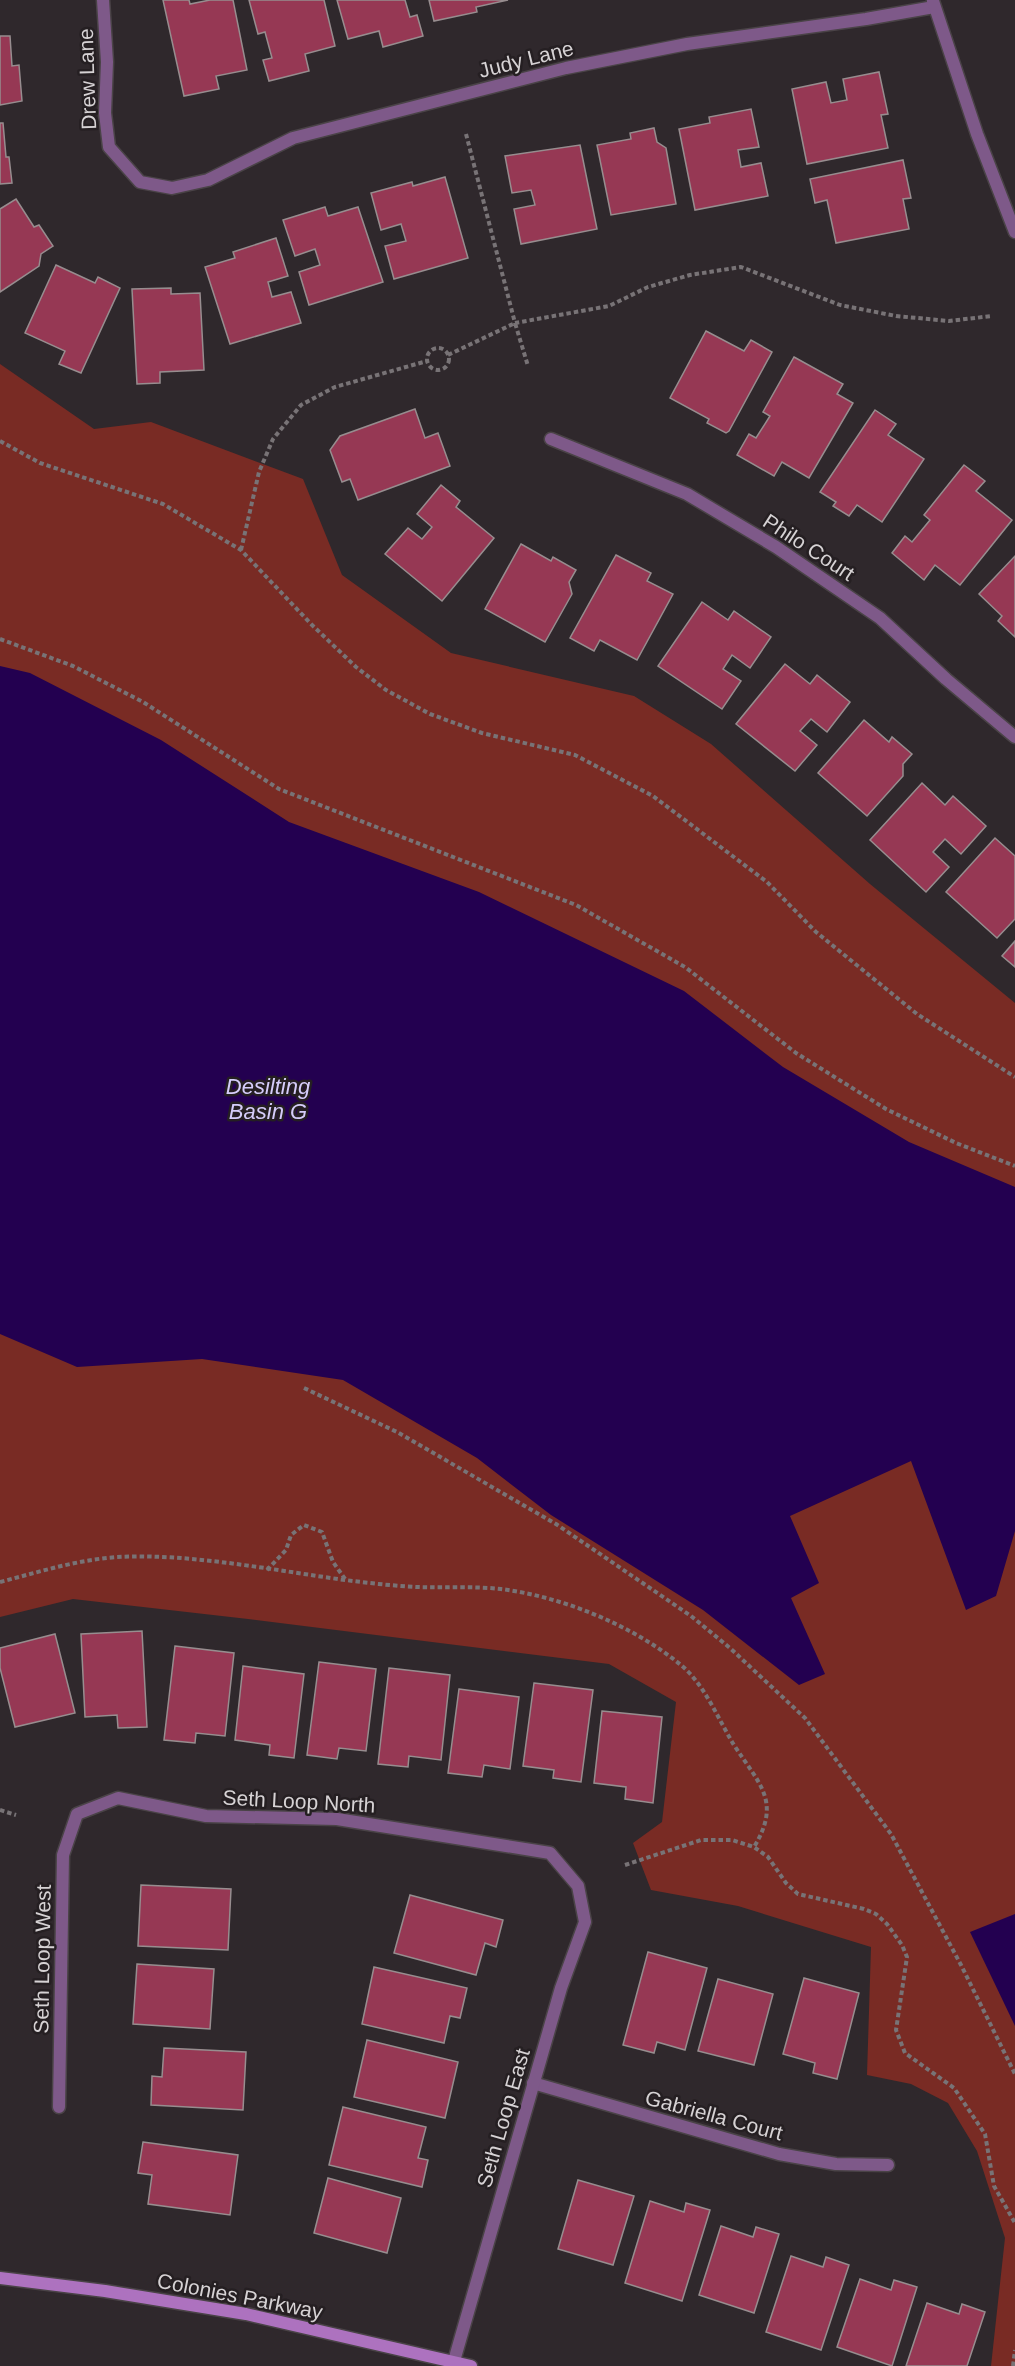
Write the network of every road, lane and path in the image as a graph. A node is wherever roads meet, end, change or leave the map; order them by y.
1 (103, 0) edge
2 (934, 3) edge
3 (466, 134) dead end
4 (140, 182) joint
5 (1015, 232) edge
6 (992, 316) dead end
7 (515, 323) junction
8 (448, 355) junction
9 (427, 361) junction
10 (528, 366) dead end
11 (551, 439) dead end
12 (0, 441) edge
13 (241, 550) junction
14 (0, 639) edge
15 (1015, 737) edge
16 (1015, 1077) edge
17 (1015, 1166) edge
18 (304, 1388) dead end
19 (267, 1570) junction
20 (345, 1580) junction
21 (0, 1582) edge
22 (0, 1810) edge
23 (77, 1814) joint
24 (16, 1815) dead end
25 (754, 1847) junction
26 (625, 1865) dead end
27 (578, 1886) joint
28 (1015, 2074) edge
29 (533, 2083) junction
30 (59, 2107) dead end
31 (888, 2165) dead end
32 (1015, 2223) edge
33 (0, 2278) edge
34 (1015, 2350) edge
35 (454, 2361) junction
36 (471, 2366) edge
37 (1013, 2366) edge

1 - 4 street, Drew Lane
2 - 4 street, Judy Lane
2 - 5 street
3 - 7 path
6 - 7 path
7 - 8 path
7 - 10 path
8 - 9 path
8 - 9 path
9 - 13 path
11 - 15 street, Philo Court
12 - 13 path
13 - 16 path
14 - 17 path
18 - 28 path
19 - 20 path
19 - 20 path
19 - 21 path
20 - 25 path
22 - 24 path
23 - 27 street, Seth Loop North
23 - 30 street, Seth Loop West
25 - 26 path
25 - 32 path
27 - 29 street, Seth Loop East
29 - 31 street, Gabriella Court
29 - 35 street, Seth Loop East
33 - 35 street, Colonies Parkway
34 - 37 path
35 - 36 street, Colonies Parkway

